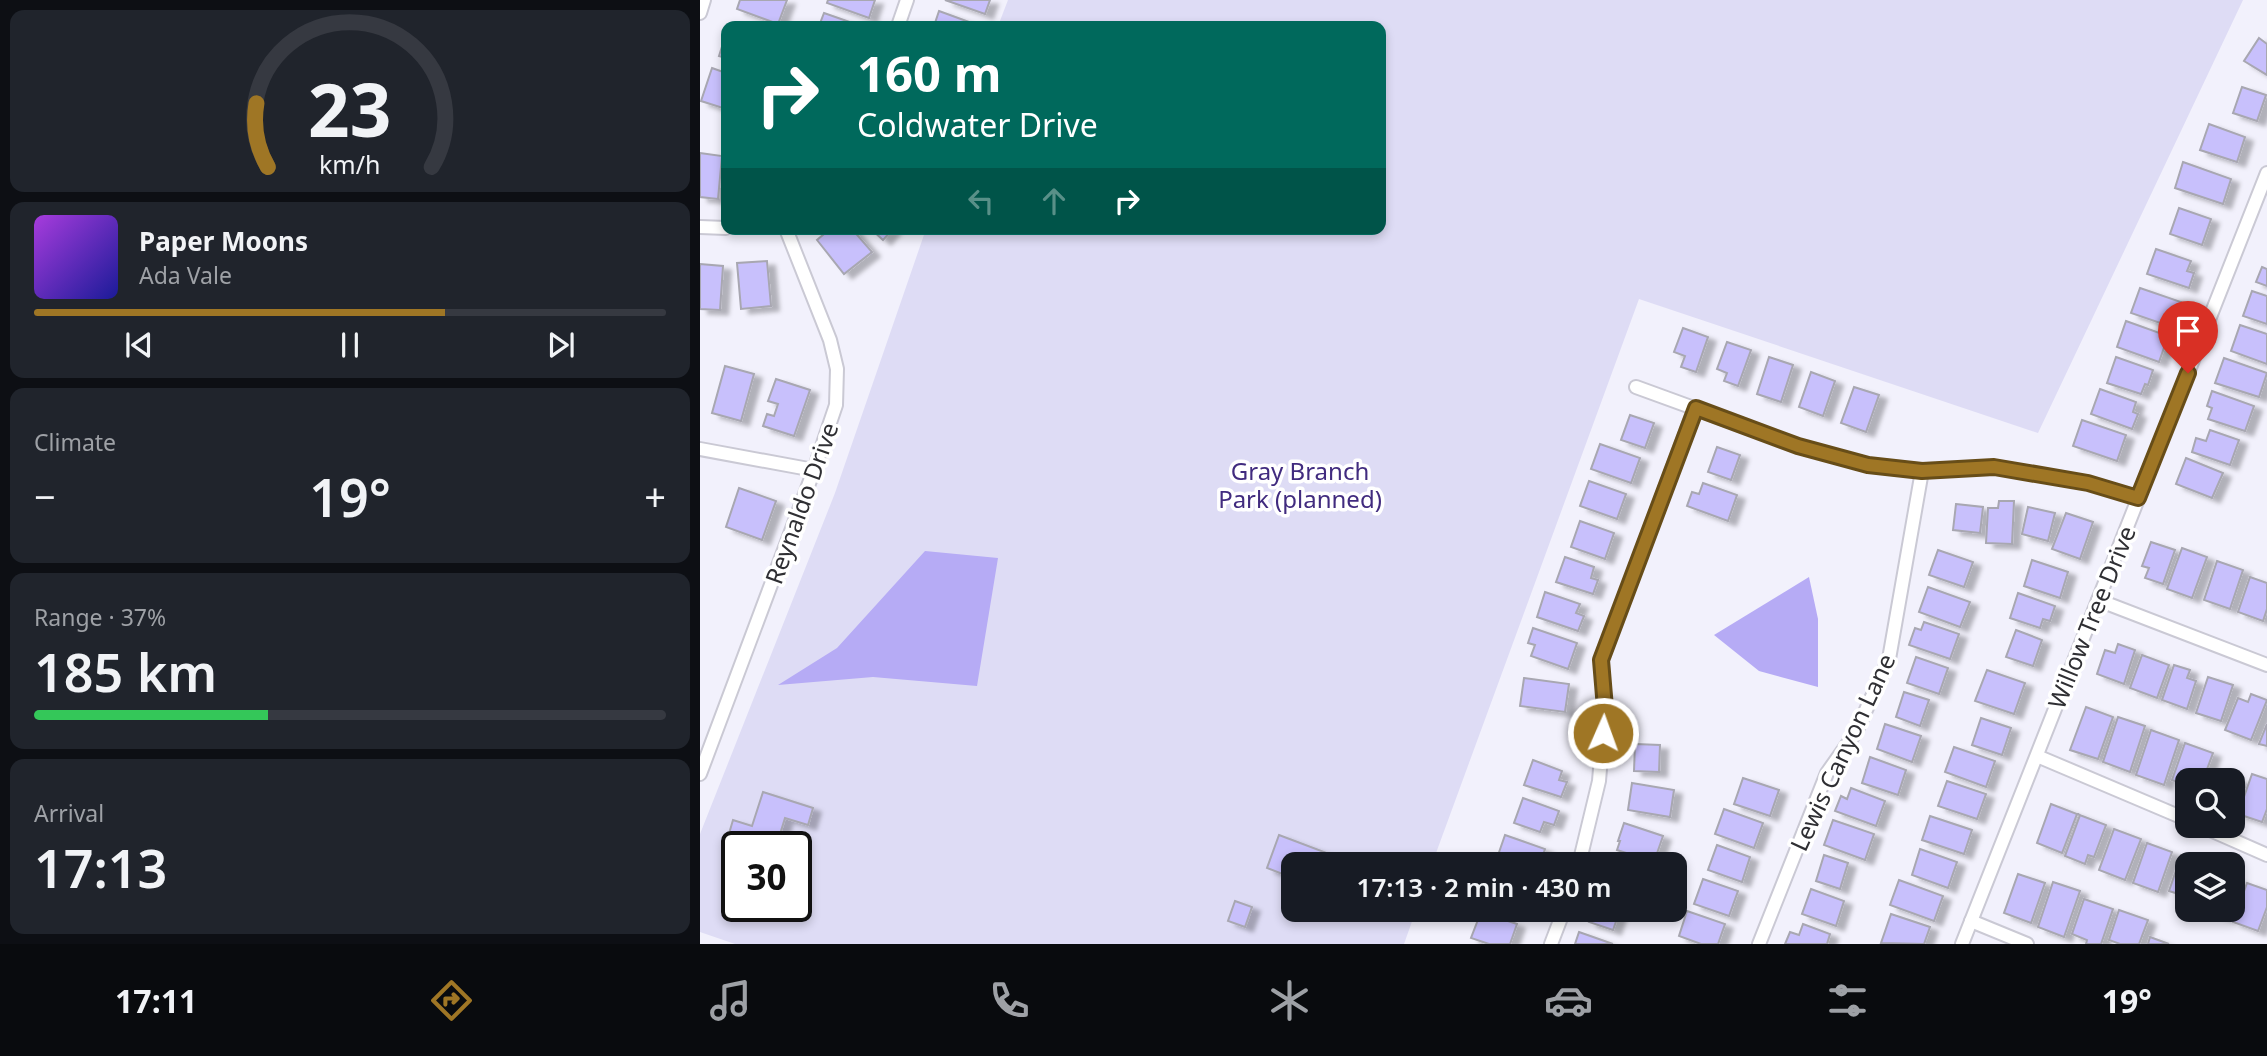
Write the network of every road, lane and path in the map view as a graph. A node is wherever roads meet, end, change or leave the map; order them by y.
1 (705, 0) edge
2 (906, 0) edge
3 (700, 13) edge
4 (900, 21) edge
5 (2267, 173) edge
6 (700, 227) edge
7 (721, 228) edge
8 (788, 235) edge
9 (1636, 387) dead end
10 (1696, 408) junction
11 (700, 449) edge
12 (814, 470) junction
13 (1922, 471) junction
14 (2138, 498) junction
15 (2098, 600) junction
16 (2267, 665) edge
17 (2037, 756) junction
18 (700, 774) edge
19 (2175, 814) edge
20 (2228, 838) edge
21 (1582, 852) edge
22 (2267, 855) edge
23 (1971, 921) junction
24 (1559, 922) edge
25 (1551, 944) edge
26 (1759, 944) edge
27 (1962, 944) edge
28 (2027, 944) edge

1 - 3 street
2 - 4 street
5 - 14 street, Willow Tree Drive
6 - 7 street
8 - 12 street, Reynaldo Drive
9 - 10 street
10 - 13 street
10 - 21 street
11 - 12 street
12 - 18 street, Reynaldo Drive
13 - 14 street
13 - 26 street, Lewis Canyon Lane
14 - 15 street, Willow Tree Drive
15 - 16 street
15 - 17 street, Willow Tree Drive
17 - 19 street
17 - 23 street, Willow Tree Drive
20 - 22 street
23 - 27 street, Willow Tree Drive
23 - 28 street
24 - 25 street

